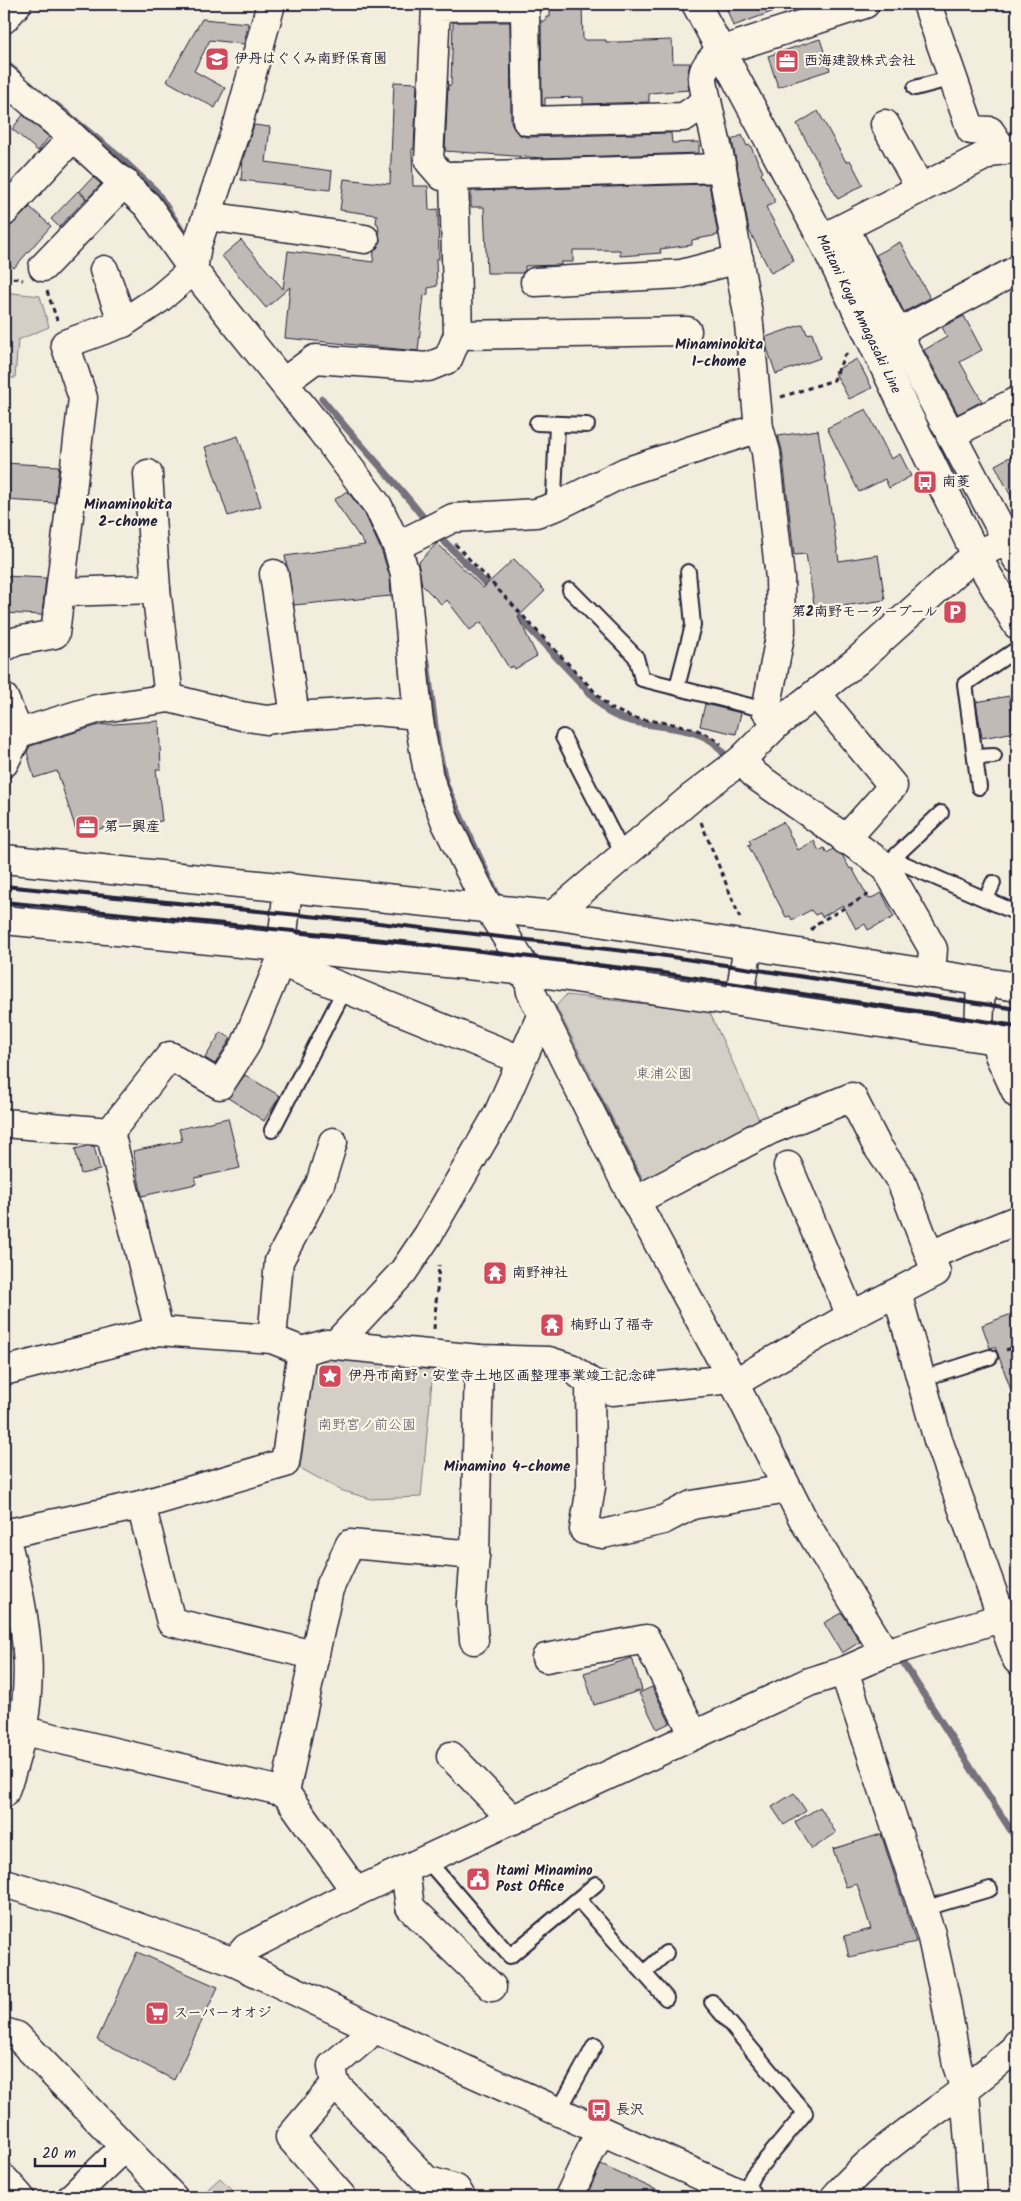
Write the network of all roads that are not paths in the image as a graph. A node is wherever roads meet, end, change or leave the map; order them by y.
1 (17, 4) edge
2 (271, 4) edge
3 (696, 4) edge
4 (865, 4) edge
5 (927, 4) edge
6 (470, 5) edge
7 (4, 19) edge
8 (720, 51) junction
9 (953, 78) junction
10 (4, 79) edge
11 (915, 88) dead end
12 (708, 101) junction
13 (885, 124) dead end
14 (73, 137) junction
15 (1010, 149) edge
16 (722, 168) junction
17 (454, 176) junction
18 (125, 182) junction
19 (920, 188) junction
20 (4, 212) edge
21 (208, 216) junction
22 (833, 233) junction
23 (351, 244) dead end
24 (738, 259) junction
25 (104, 270) dead end
26 (193, 270) junction
27 (1017, 270) edge
28 (40, 278) road end
29 (535, 282) dead end
30 (122, 323) junction
31 (688, 331) dead end
32 (897, 333) junction
33 (458, 335) junction
34 (866, 347) junction
35 (284, 382) junction
36 (1017, 401) edge
37 (758, 417) junction
38 (537, 423) dead end
39 (557, 424) junction
40 (587, 425) dead end
41 (950, 435) junction
42 (143, 487) dead end
43 (558, 506) junction
44 (398, 546) junction
45 (1014, 546) edge
46 (976, 554) junction
47 (688, 572) dead end
48 (274, 574) dead end
49 (156, 589) junction
50 (570, 590) dead end
51 (62, 592) junction
52 (1017, 625) edge
53 (4, 647) edge
54 (1017, 649) edge
55 (677, 687) junction
56 (816, 693) junction
57 (4, 698) edge
58 (169, 698) junction
59 (418, 715) junction
60 (295, 716) junction
61 (772, 716) junction
62 (19, 733) junction
63 (563, 738) dead end
64 (994, 756) dead end
65 (975, 757) junction
66 (740, 760) junction
67 (4, 763) edge
68 (979, 787) dead end
69 (942, 813) dead end
70 (845, 840) junction
71 (624, 856) junction
72 (4, 859) edge
73 (890, 869) junction
74 (993, 883) dead end
75 (288, 887) junction
76 (986, 899) junction
77 (488, 907) junction
78 (1017, 913) edge
79 (553, 915) junction
80 (4, 920) edge
81 (745, 934) junction
82 (280, 954) junction
83 (527, 971) junction
84 (931, 974) junction
85 (981, 982) junction
86 (1017, 987) edge
87 (345, 989) junction
88 (739, 1002) junction
89 (542, 1014) junction
90 (1006, 1041) edge
91 (521, 1060) junction
92 (1017, 1094) edge
93 (4, 1124) edge
94 (272, 1130) dead end
95 (110, 1132) junction
96 (333, 1142) dead end
97 (788, 1166) dead end
98 (636, 1201) junction
99 (1017, 1220) edge
100 (930, 1255) junction
101 (896, 1293) junction
102 (851, 1316) junction
103 (159, 1331) junction
104 (272, 1339) junction
105 (335, 1345) junction
106 (302, 1351) junction
107 (990, 1357) dead end
108 (479, 1358) junction
109 (4, 1371) edge
110 (921, 1379) junction
111 (733, 1381) junction
112 (590, 1382) junction
113 (787, 1489) junction
114 (141, 1505) junction
115 (4, 1533) edge
116 (475, 1555) junction
117 (1010, 1615) edge
118 (474, 1640) dead end
119 (885, 1653) junction
120 (314, 1655) junction
121 (546, 1658) dead end
122 (1017, 1660) edge
123 (844, 1671) junction
124 (24, 1731) junction
125 (694, 1735) junction
126 (451, 1756) dead end
127 (4, 1792) edge
128 (285, 1792) junction
129 (513, 1820) junction
130 (416, 1865) junction
131 (4, 1883) edge
132 (596, 1884) dead end
133 (990, 1889) dead end
134 (356, 1892) junction
135 (578, 1899) junction
136 (923, 1910) junction
137 (666, 1953) dead end
138 (234, 1962) junction
139 (644, 1973) junction
140 (492, 1987) dead end
141 (666, 1998) dead end
142 (712, 2002) dead end
143 (371, 2027) junction
144 (4, 2032) edge
145 (594, 2045) dead end
146 (1016, 2049) edge
147 (336, 2084) junction
148 (965, 2090) junction
149 (558, 2112) junction
150 (600, 2131) junction
151 (124, 2146) junction
152 (4, 2179) edge
153 (746, 2196) edge
154 (20, 2197) edge
155 (72, 2197) edge
156 (172, 2197) edge
157 (342, 2197) edge
158 (461, 2197) edge
159 (569, 2197) edge
160 (836, 2197) edge
161 (975, 2197) edge

1 - 7 street
2 - 21 street
3 - 8 street, Maitani Koya Amagasaki Line
4 - 8 street
5 - 9 street
6 - 12 street
6 - 17 street
8 - 12 street
8 - 22 street, Maitani Koya Amagasaki Line
9 - 11 lane
9 - 15 street
10 - 14 street
12 - 16 street
13 - 19 street
14 - 18 street
14 - 20 street
15 - 19 street
16 - 17 street
16 - 24 street
17 - 33 street
18 - 26 street
18 - 28 street
19 - 22 street
21 - 23 street
21 - 26 street
22 - 32 street
22 - 34 street, Maitani Koya Amagasaki Line
24 - 29 street
24 - 37 street
25 - 30 street
26 - 30 street
26 - 35 street
27 - 32 street
30 - 51 street
31 - 33 street
32 - 34 street
32 - 41 street
33 - 35 street
34 - 46 street, Maitani Koya Amagasaki Line
35 - 44 street
36 - 41 street
37 - 43 street
37 - 61 street
38 - 39 lane
39 - 40 lane
39 - 43 lane
41 - 45 street
42 - 49 street
43 - 44 street
44 - 59 street
45 - 46 street
46 - 52 street, Maitani Koya Amagasaki Line
46 - 56 street
47 - 55 lane
48 - 60 street
49 - 51 street
49 - 58 street
50 - 55 lane
51 - 53 street
54 - 65 lane
55 - 61 lane
56 - 61 street
56 - 70 street
57 - 62 street
58 - 60 street
58 - 62 street
59 - 60 street
59 - 77 street
61 - 66 street
62 - 67 street
63 - 71 lane
64 - 65 lane
65 - 68 lane
66 - 70 street
66 - 71 street
69 - 73 lane
70 - 73 street
71 - 79 street
72 - 75 street
73 - 76 lane
73 - 84 street
74 - 76 lane
75 - 77 street
75 - 82 street
76 - 78 lane
77 - 79 street
77 - 83 street
79 - 81 street
80 - 82 street
81 - 84 street
81 - 88 street
82 - 83 street
82 - 87 street
82 - 95 street
83 - 88 street
83 - 89 street
84 - 85 street
85 - 86 street
85 - 90 street
87 - 91 street
87 - 94 lane
88 - 90 street
89 - 91 street
89 - 98 street
90 - 92 street
91 - 105 street
93 - 95 street
95 - 103 street
96 - 104 street
97 - 102 street
98 - 100 street
98 - 111 street
99 - 100 street
100 - 101 street
101 - 102 street
101 - 110 street
102 - 111 street
103 - 104 street
103 - 109 street
104 - 106 street
105 - 106 street
105 - 108 street
106 - 114 street
107 - 110 lane
108 - 112 street
108 - 116 street
110 - 117 street
111 - 112 street
111 - 113 street
112 - 113 street
113 - 119 street
114 - 115 street
114 - 120 street
115 - 124 street
116 - 118 street
116 - 120 street
117 - 119 street
117 - 122 street
119 - 123 street
120 - 128 street
121 - 125 street
123 - 125 street
123 - 136 street
124 - 127 street
124 - 128 street
125 - 129 street
126 - 129 street
128 - 134 street
129 - 130 street
130 - 134 street
130 - 135 lane
130 - 140 street
131 - 138 street
132 - 135 lane
133 - 136 lane
134 - 138 street
135 - 139 lane
136 - 148 street
137 - 139 lane
138 - 143 street
139 - 141 lane
142 - 153 lane
143 - 147 street
143 - 149 street
144 - 151 street
145 - 149 lane
146 - 148 street
147 - 157 street
147 - 158 street
148 - 160 street
148 - 161 street
149 - 150 street
150 - 153 street
150 - 159 street
151 - 155 street
151 - 156 street
152 - 154 street

